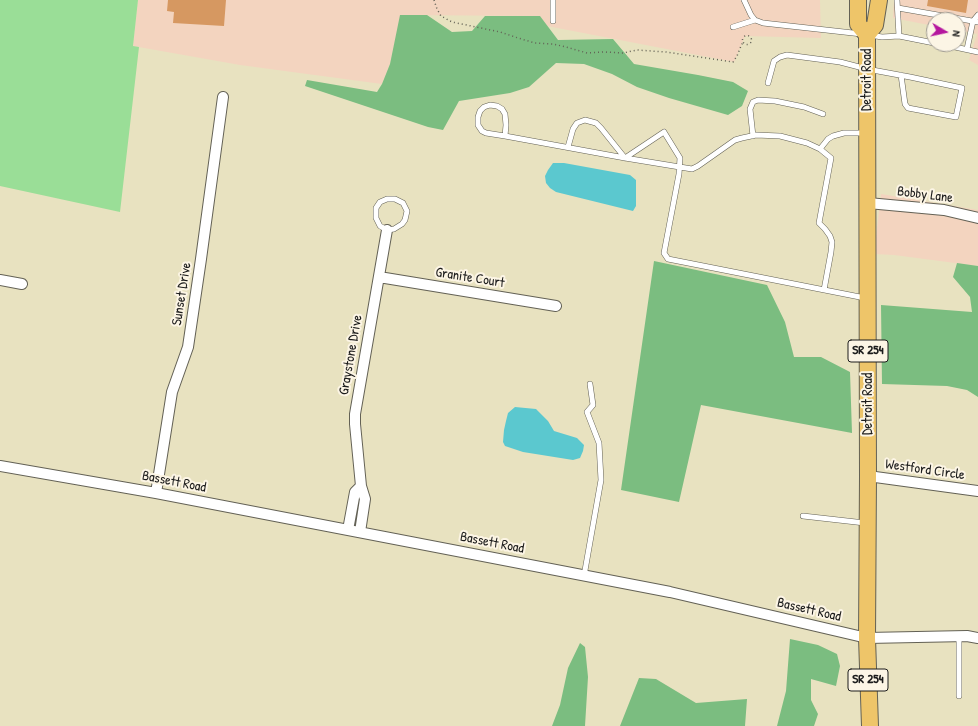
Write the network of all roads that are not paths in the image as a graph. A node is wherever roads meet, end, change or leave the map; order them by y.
1 (553, 0) edge
2 (744, 0) edge
3 (858, 0) edge
4 (878, 0) edge
5 (897, 0) edge
6 (898, 8) junction
7 (978, 15) edge
8 (755, 20) junction
9 (553, 21) dead end
10 (975, 21) edge
11 (733, 27) dead end
12 (867, 35) junction
13 (899, 36) junction
14 (926, 41) edge
15 (967, 49) joint
16 (978, 52) edge
17 (867, 69) junction
18 (901, 75) junction
19 (768, 83) dead end
20 (223, 97) dead end
21 (823, 114) dead end
22 (867, 133) junction
23 (505, 136) junction
24 (753, 136) junction
25 (568, 147) junction
26 (820, 149) junction
27 (625, 158) junction
28 (680, 168) junction
29 (868, 203) junction
30 (978, 218) edge
31 (387, 230) junction
32 (379, 277) junction
33 (0, 280) edge
34 (22, 284) dead end
35 (824, 290) junction
36 (868, 298) junction
37 (556, 306) dead end
38 (590, 384) dead end
39 (0, 466) edge
40 (868, 476) junction
41 (361, 486) junction
42 (978, 491) edge
43 (156, 493) junction
44 (803, 516) dead end
45 (868, 523) junction
46 (348, 530) junction
47 (360, 532) junction
48 (584, 576) junction
49 (959, 636) junction
50 (867, 638) junction
51 (978, 638) edge
52 (960, 696) dead end
53 (870, 726) edge

1 - 9 lane
2 - 8 lane
3 - 12 main road, Detroit Road / SR 254
4 - 12 main road, Detroit Road / SR 254
5 - 6 lane
6 - 10 lane
6 - 13 lane
7 - 10 lane
8 - 11 lane
8 - 12 lane
10 - 15 lane
12 - 13 lane
12 - 17 main road, Detroit Road / SR 254
13 - 14 lane
15 - 16 lane
17 - 18 lane
17 - 19 lane
17 - 22 main road, Detroit Road / SR 254
18 - 18 lane
20 - 43 street, Sunset Drive
21 - 24 lane
22 - 26 lane
22 - 29 main road, Detroit Road / SR 254
23 - 23 lane
23 - 25 lane
24 - 26 lane
24 - 28 lane
25 - 27 lane
25 - 27 lane
26 - 35 lane
27 - 28 lane
27 - 28 lane
28 - 35 lane
29 - 30 street, Bobby Lane
29 - 36 main road, Detroit Road / SR 254
31 - 31 lane
31 - 32 street, Graystone Drive
32 - 37 street, Granite Court
32 - 41 street, Graystone Drive
33 - 34 street
35 - 36 lane
36 - 40 main road, Detroit Road / SR 254
38 - 48 lane
39 - 43 street, Bassett Road
40 - 42 street, Westford Circle
40 - 45 main road, Detroit Road / SR 254
41 - 46 street
41 - 47 street, Graystone Drive
43 - 46 street, Bassett Road
44 - 45 lane
45 - 50 main road, Detroit Road / SR 254
46 - 47 street, Bassett Road
47 - 48 street, Bassett Road
48 - 50 street, Bassett Road
49 - 50 street, Bassett Road
49 - 51 street, Bassett Road
49 - 52 lane
50 - 53 main road, Detroit Road / SR 254

